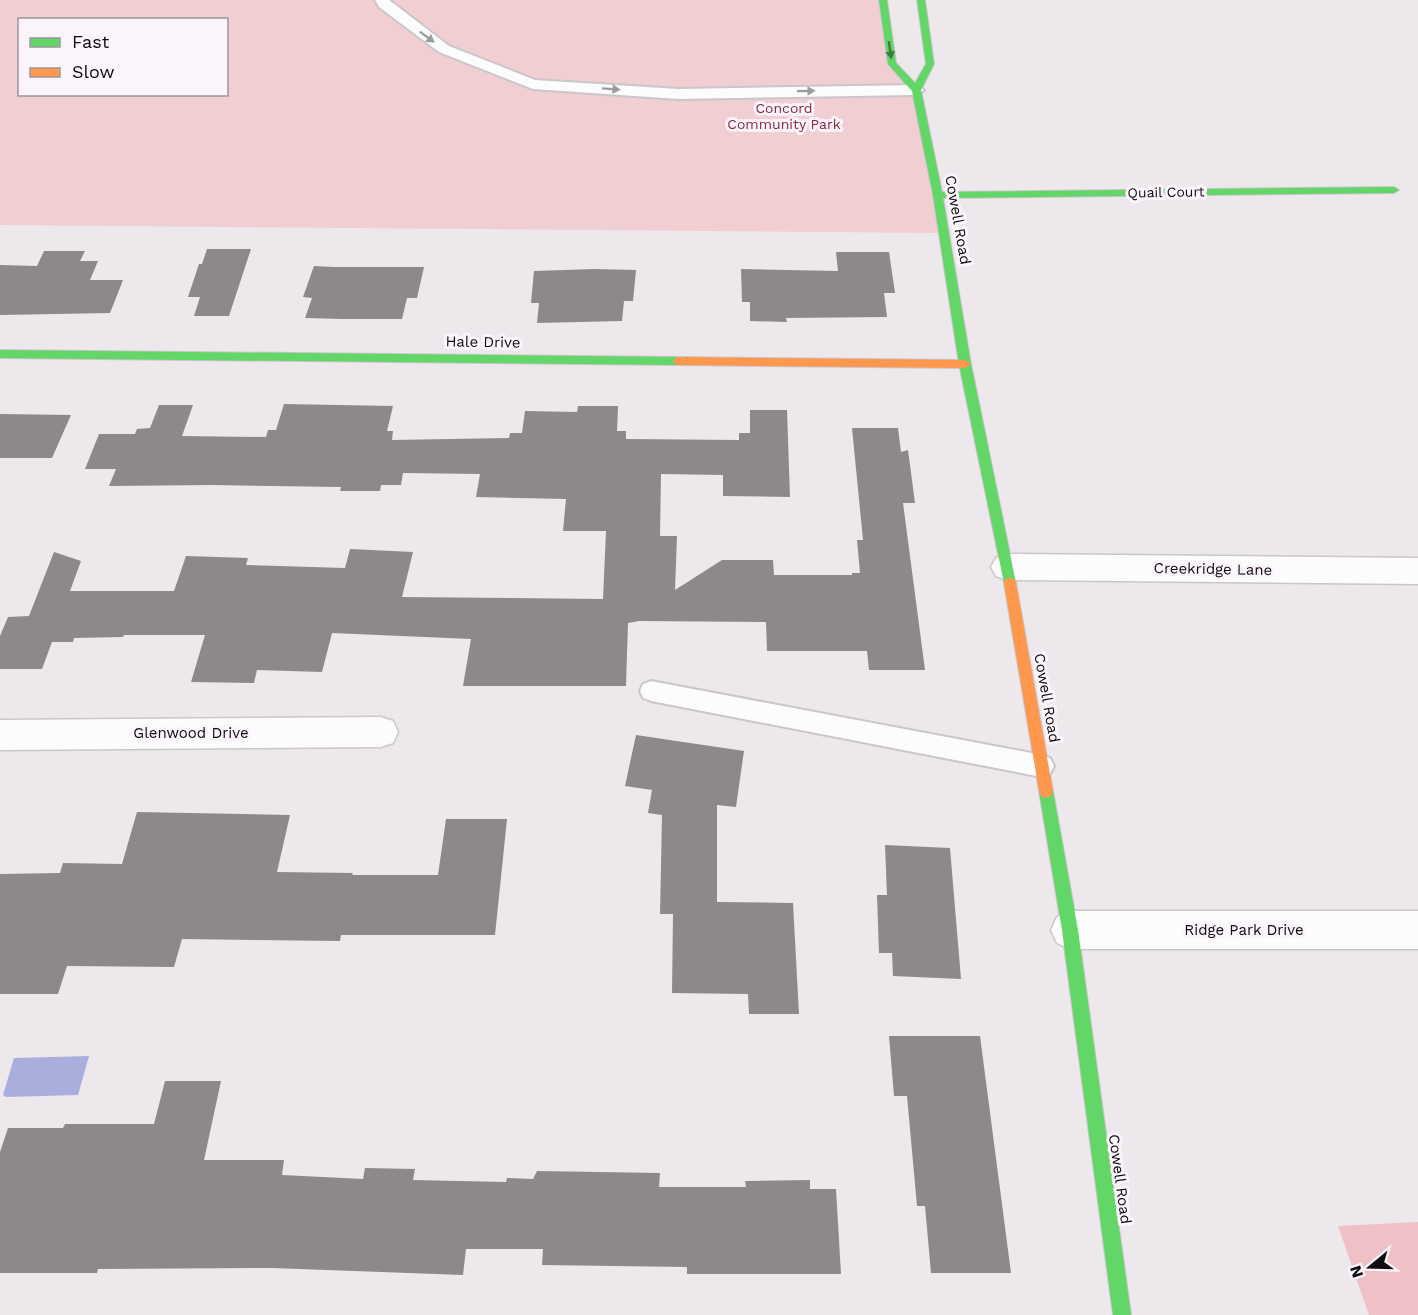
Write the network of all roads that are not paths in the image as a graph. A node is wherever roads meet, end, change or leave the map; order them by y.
1 (382, 0) edge
2 (883, 0) edge
3 (921, 0) edge
4 (916, 90) junction
5 (1394, 190) dead end
6 (938, 195) junction
7 (0, 354) edge
8 (965, 364) junction
9 (1007, 567) junction
10 (1418, 571) edge
11 (651, 692) dead end
12 (381, 732) dead end
13 (0, 735) edge
14 (1042, 766) junction
15 (1070, 930) junction
16 (1418, 930) edge
17 (1122, 1315) edge

1 -> 4 lane
2 -> 4 street
3 - 4 street
4 - 6 street, Cowell Road
5 - 6 street, Quail Court
6 - 8 street, Cowell Road
7 - 8 street, Hale Drive
8 - 9 street, Cowell Road
9 - 10 street, Creekridge Lane
9 - 14 street, Cowell Road
11 - 14 lane
12 - 13 street, Glenwood Drive
14 - 15 street, Cowell Road
15 - 16 street, Ridge Park Drive
15 - 17 street, Cowell Road

